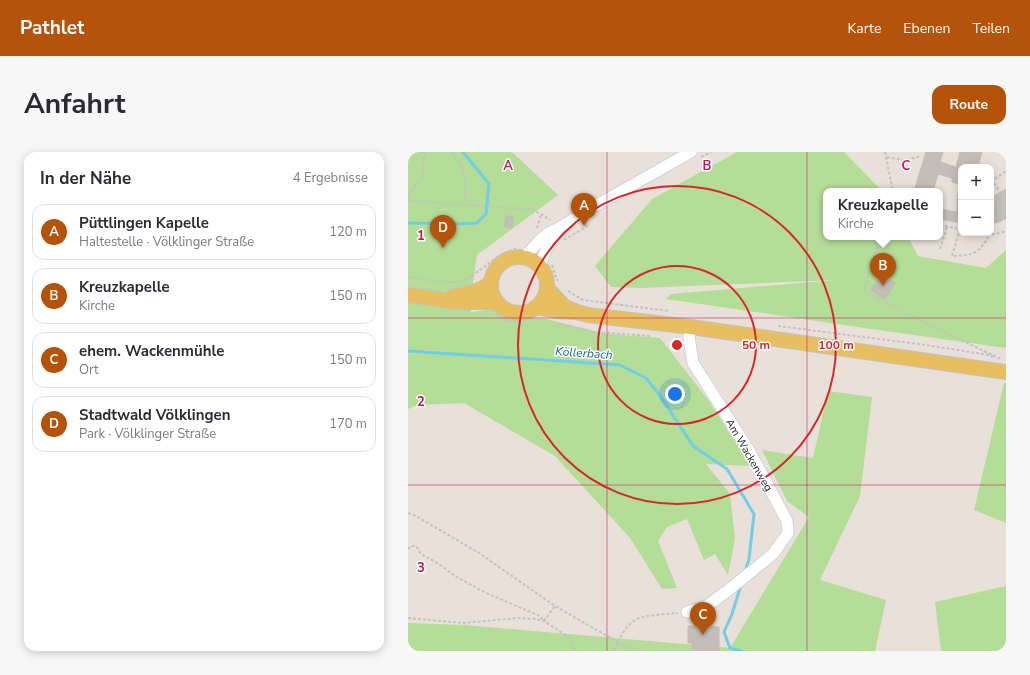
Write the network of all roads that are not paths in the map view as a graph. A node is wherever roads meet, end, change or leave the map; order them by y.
1 (691, 152) edge
2 (559, 228) junction
3 (521, 253) junction
4 (540, 267) junction
5 (491, 283) junction
6 (547, 288) junction
7 (414, 296) edge
8 (497, 302) junction
9 (536, 307) junction
10 (577, 312) junction
11 (690, 327) junction
12 (1006, 372) edge
13 (687, 612) road end

1 - 2 street
2 - 3 street
2 - 4 street
3 - 4 main road
3 - 5 main road
4 - 6 main road
5 - 7 main road
5 - 8 main road
6 - 9 main road
6 - 10 main road
7 - 8 main road
8 - 9 main road
9 - 10 main road
10 - 11 main road
11 - 12 main road
11 - 13 street, Am Wackenweg

